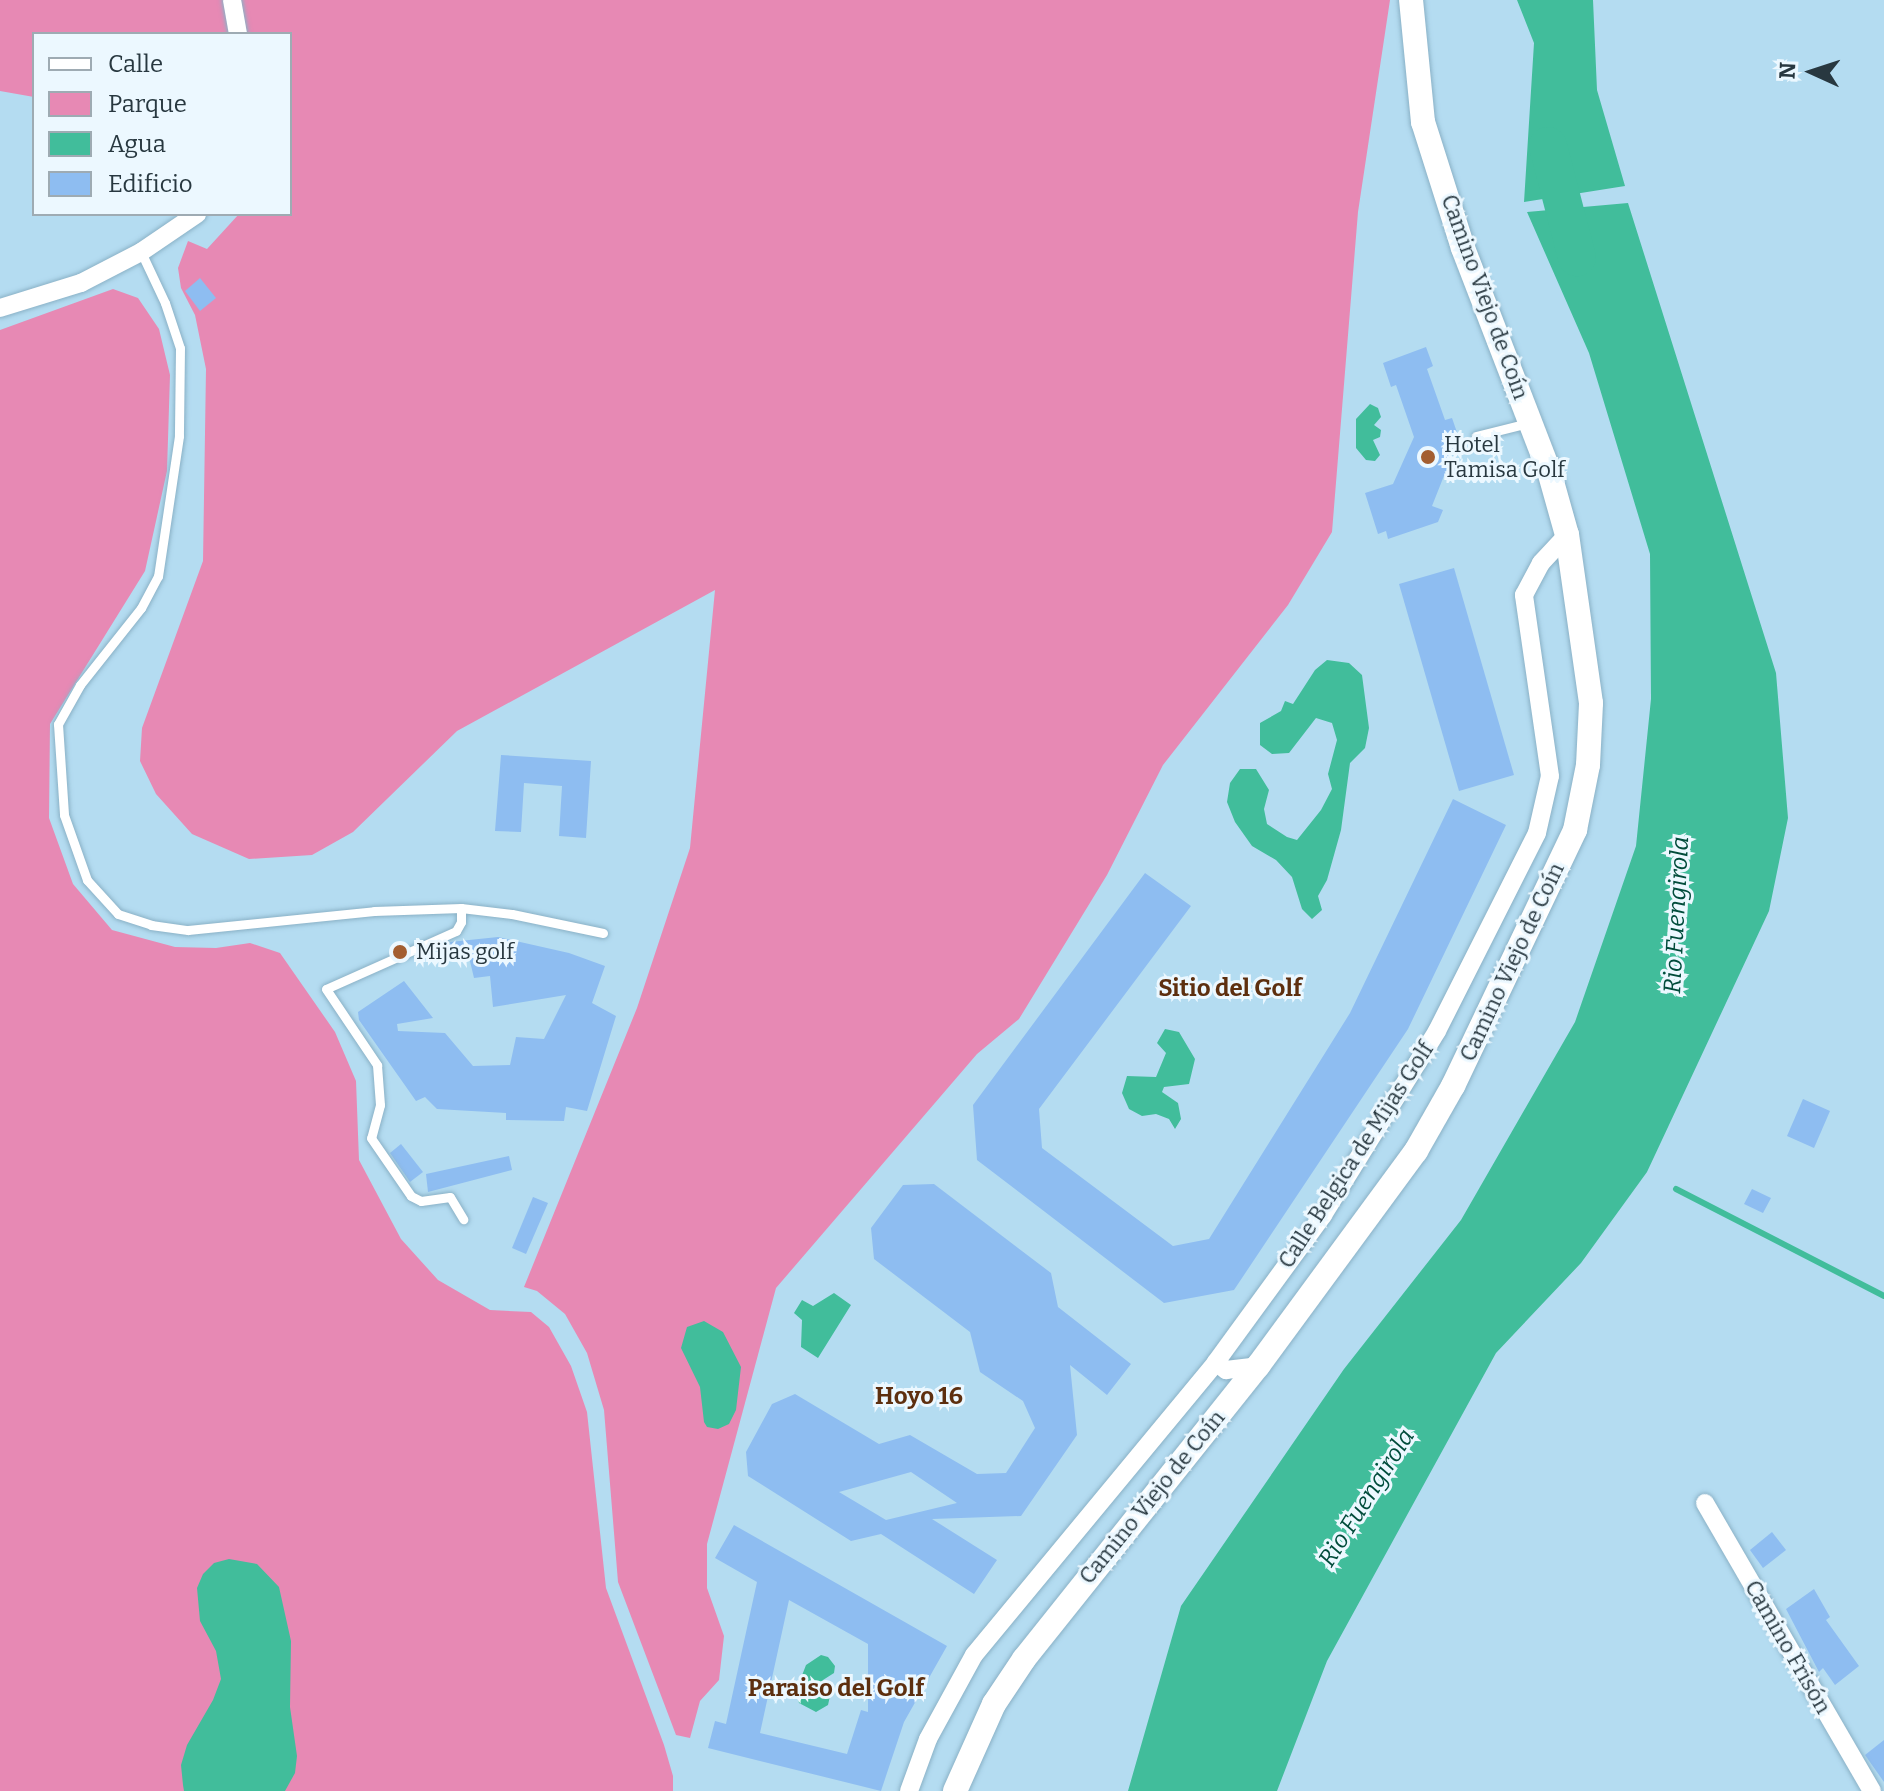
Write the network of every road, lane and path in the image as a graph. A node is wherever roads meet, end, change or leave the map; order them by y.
1 (232, 0) edge
2 (1411, 0) edge
3 (238, 32) edge
4 (194, 216) edge
5 (141, 252) junction
6 (0, 308) edge
7 (1532, 422) junction
8 (1476, 436) dead end
9 (1567, 535) junction
10 (461, 908) junction
11 (603, 933) dead end
12 (463, 1219) dead end
13 (1221, 1366) junction
14 (1258, 1366) junction
15 (1228, 1403) junction
16 (1705, 1503) dead end
17 (909, 1791) edge
18 (955, 1791) edge
19 (1872, 1791) edge

1 - 3 street
2 - 7 street, Camino Viejo de Coín
4 - 5 street
5 - 6 street
5 - 10 lane
7 - 8 lane
7 - 9 street, Camino Viejo de Coín
9 - 13 street, Calle Belgica de Mijas Golf
9 - 14 street, Camino Viejo de Coín
10 - 11 lane
10 - 12 lane
13 - 14 street
13 - 15 street
13 - 17 street, Calle Belgica de Mijas Golf
14 - 15 street, Camino Viejo de Coín
15 - 18 street, Camino Viejo de Coín
16 - 19 street, Camino Frisón

